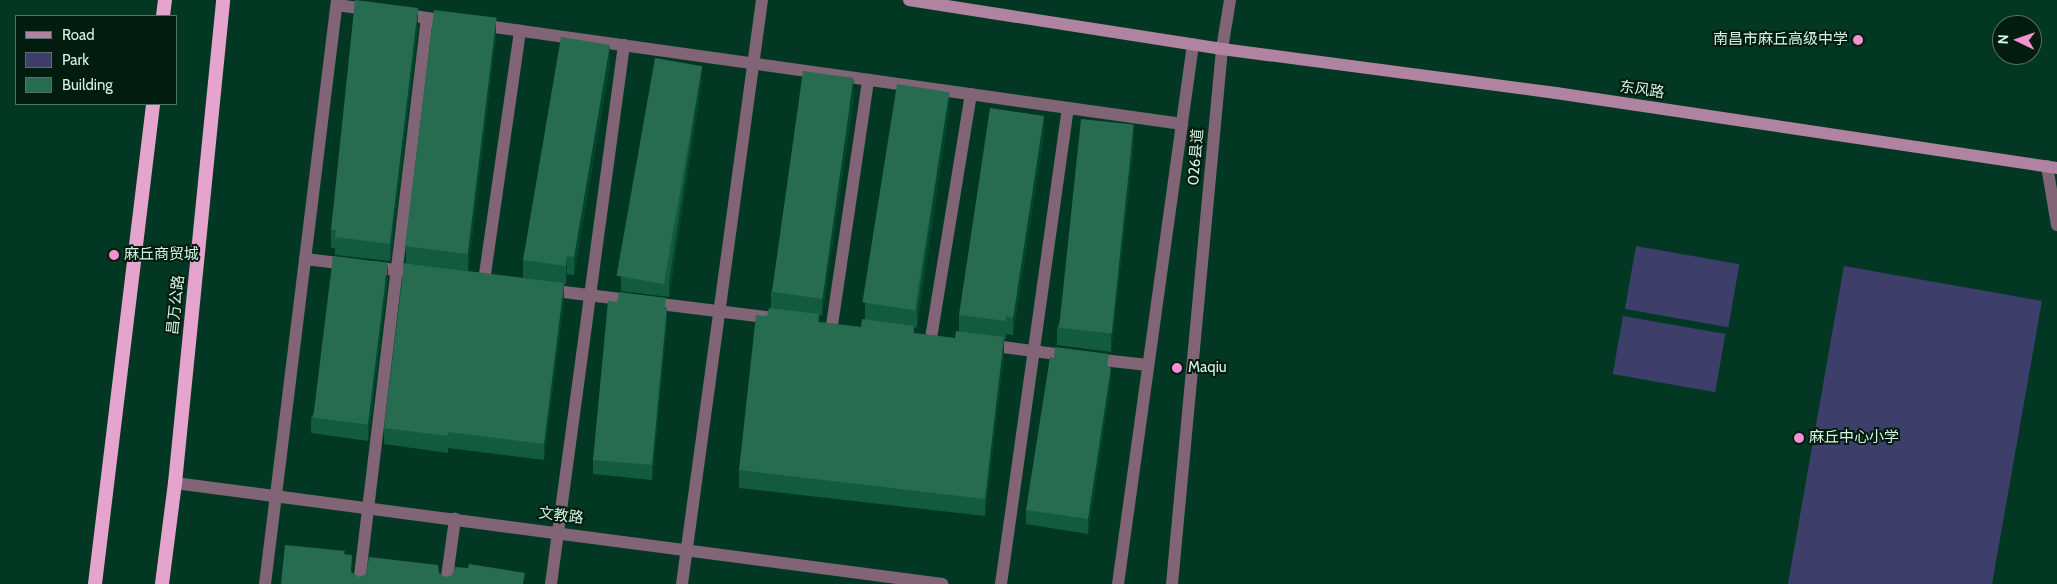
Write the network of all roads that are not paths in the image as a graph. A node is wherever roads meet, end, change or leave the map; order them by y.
1 (165, 0) edge
2 (223, 0) edge
3 (762, 0) edge
4 (909, 0) edge
5 (1230, 0) edge
6 (337, 3) edge
7 (163, 15) edge
8 (427, 18) junction
9 (520, 31) junction
10 (1193, 44) junction
11 (624, 46) junction
12 (1222, 49) junction
13 (753, 64) junction
14 (868, 80) junction
15 (971, 94) junction
16 (153, 105) edge
17 (1068, 108) junction
18 (1182, 124) junction
19 (2052, 167) edge
20 (2057, 225) edge
21 (305, 259) junction
22 (397, 270) junction
23 (435, 275) edge
24 (484, 281) edge
25 (532, 288) edge
26 (590, 295) junction
27 (719, 311) junction
28 (785, 320) edge
29 (832, 326) edge
30 (931, 338) edge
31 (977, 344) edge
32 (1033, 351) junction
33 (1148, 365) junction
34 (175, 483) junction
35 (276, 496) junction
36 (368, 508) junction
37 (455, 519) junction
38 (558, 532) junction
39 (686, 549) junction
40 (95, 584) edge
41 (162, 584) edge
42 (265, 584) edge
43 (359, 584) edge
44 (446, 584) edge
45 (551, 584) edge
46 (682, 584) edge
47 (942, 584) edge
48 (1001, 584) edge
49 (1118, 584) edge
50 (1172, 584) edge

1 - 7 highway
2 - 34 highway, 昌万公路
3 - 13 street
4 - 10 main road
5 - 12 street, 026县道
6 - 8 street
6 - 21 street
8 - 9 street
8 - 22 street
9 - 11 street
9 - 24 street
10 - 12 main road
10 - 18 street
11 - 13 street
11 - 26 street
12 - 19 main road, 东风路
12 - 50 street, 026县道
13 - 14 street
13 - 27 street
14 - 15 street
14 - 29 street
15 - 17 street
15 - 30 street
16 - 40 highway
17 - 18 street
17 - 32 street
18 - 33 street
19 - 20 street
21 - 22 street
21 - 35 street
22 - 23 street
22 - 36 street
25 - 26 street
26 - 27 street
26 - 38 street
27 - 28 street
27 - 39 street
31 - 32 street
32 - 33 street
32 - 48 street
33 - 49 street
34 - 35 street, 文教路
34 - 41 highway, 昌万公路
35 - 36 street, 文教路
35 - 42 street
36 - 37 street, 文教路
36 - 43 street
37 - 38 street, 文教路
37 - 44 street
38 - 39 street, 文教路
38 - 45 street
39 - 46 street
39 - 47 street, 文教路

